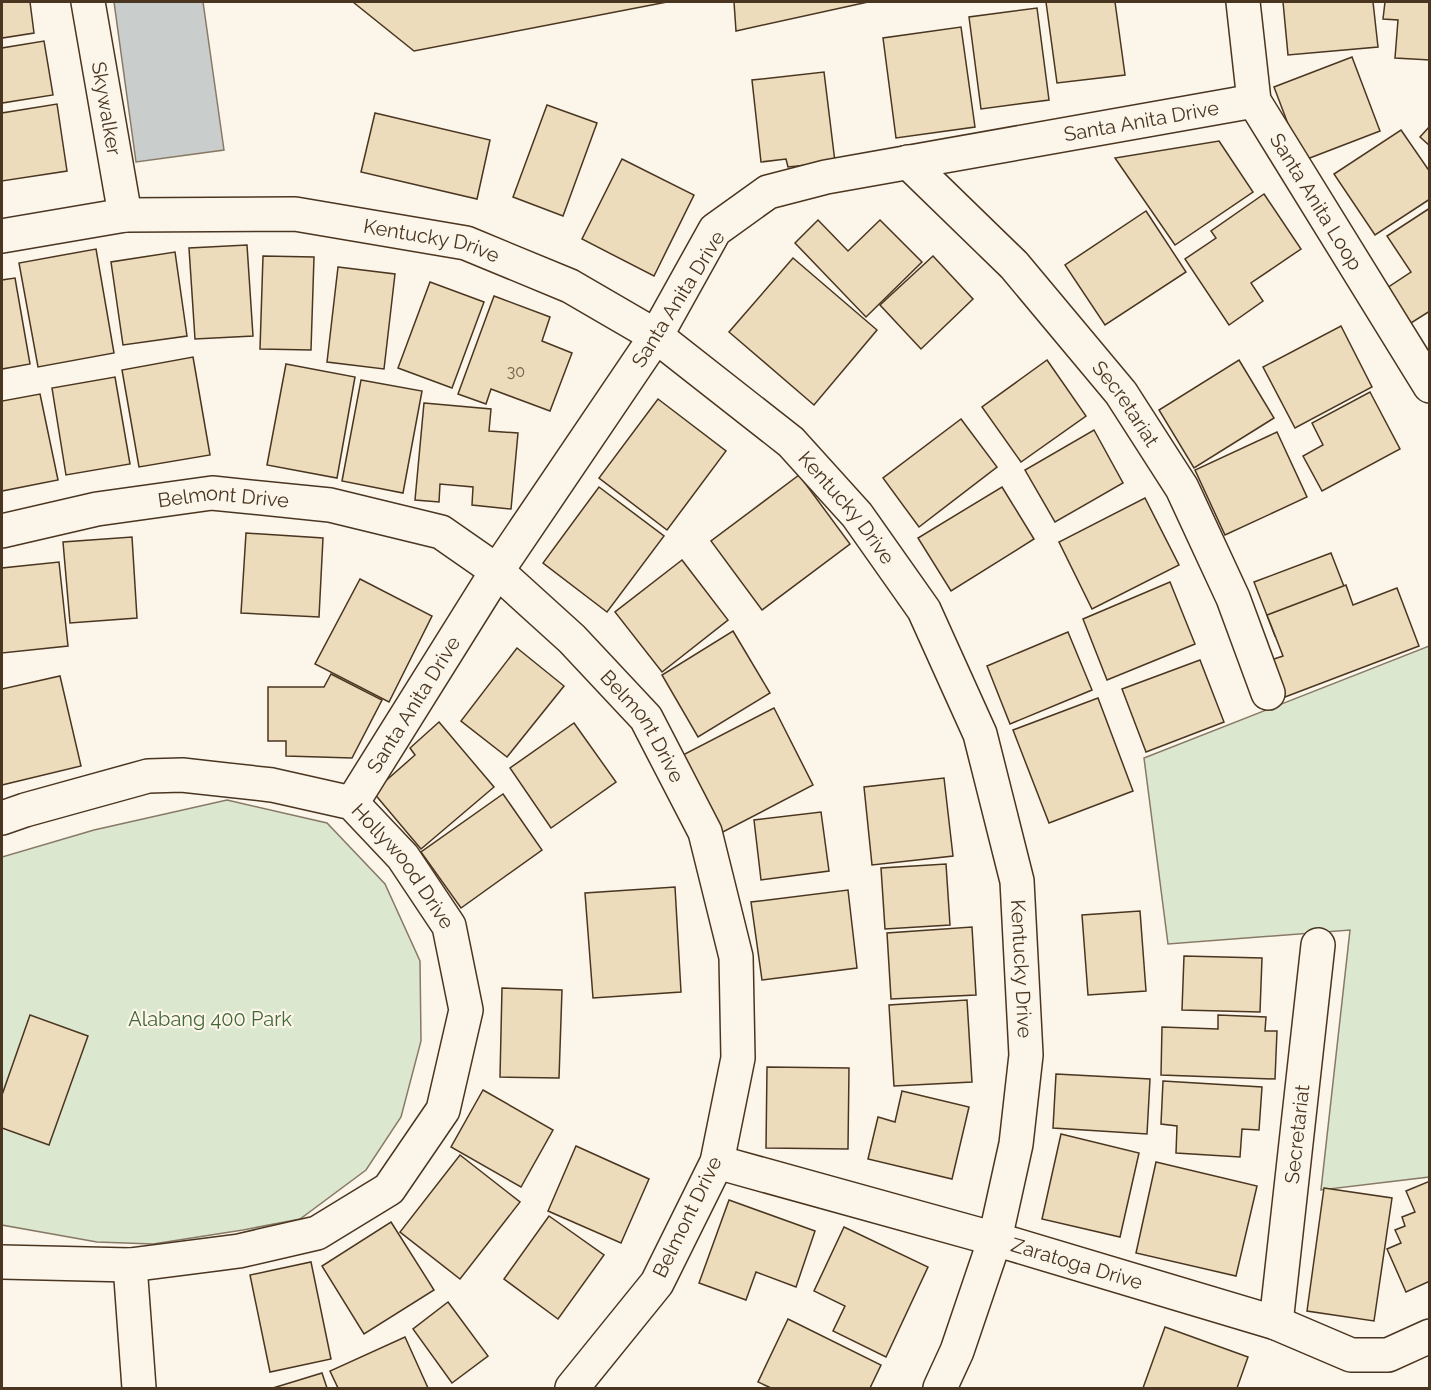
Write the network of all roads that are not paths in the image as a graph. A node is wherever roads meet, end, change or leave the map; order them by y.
1 (88, 2) edge
2 (1242, 2) edge
3 (1254, 101) junction
4 (908, 162) junction
5 (125, 215) junction
6 (2, 236) edge
7 (656, 336) junction
8 (1430, 386) edge
9 (2, 531) edge
10 (497, 571) junction
11 (1268, 693) dead end
12 (352, 803) junction
13 (2, 818) edge
14 (1318, 945) dead end
15 (717, 1162) junction
16 (995, 1239) junction
17 (2, 1262) edge
18 (130, 1265) junction
19 (1276, 1323) junction
20 (1430, 1336) edge
21 (139, 1389) edge
22 (572, 1389) edge
23 (940, 1389) edge

1 - 5 street, Skywalker
2 - 3 street, Santa Anita Loop
3 - 4 street, Santa Anita Drive
3 - 8 street, Santa Anita Loop
4 - 7 street, Santa Anita Drive
4 - 11 street, Secretariat
5 - 6 street, Kentucky Drive
5 - 7 street, Kentucky Drive
7 - 10 street, Santa Anita Drive
7 - 16 street, Kentucky Drive
9 - 10 street, Belmont Drive
10 - 12 street, Santa Anita Drive
10 - 15 street, Belmont Drive
12 - 13 street, Hollywood Drive
12 - 18 street, Hollywood Drive
14 - 19 street, Secretariat
15 - 16 street, Zaratoga Drive
15 - 22 street, Belmont Drive
16 - 19 street, Zaratoga Drive
16 - 23 street, Kentucky Drive
17 - 18 street, Hollywood Drive
18 - 21 street
19 - 20 street, Zaratoga Drive

